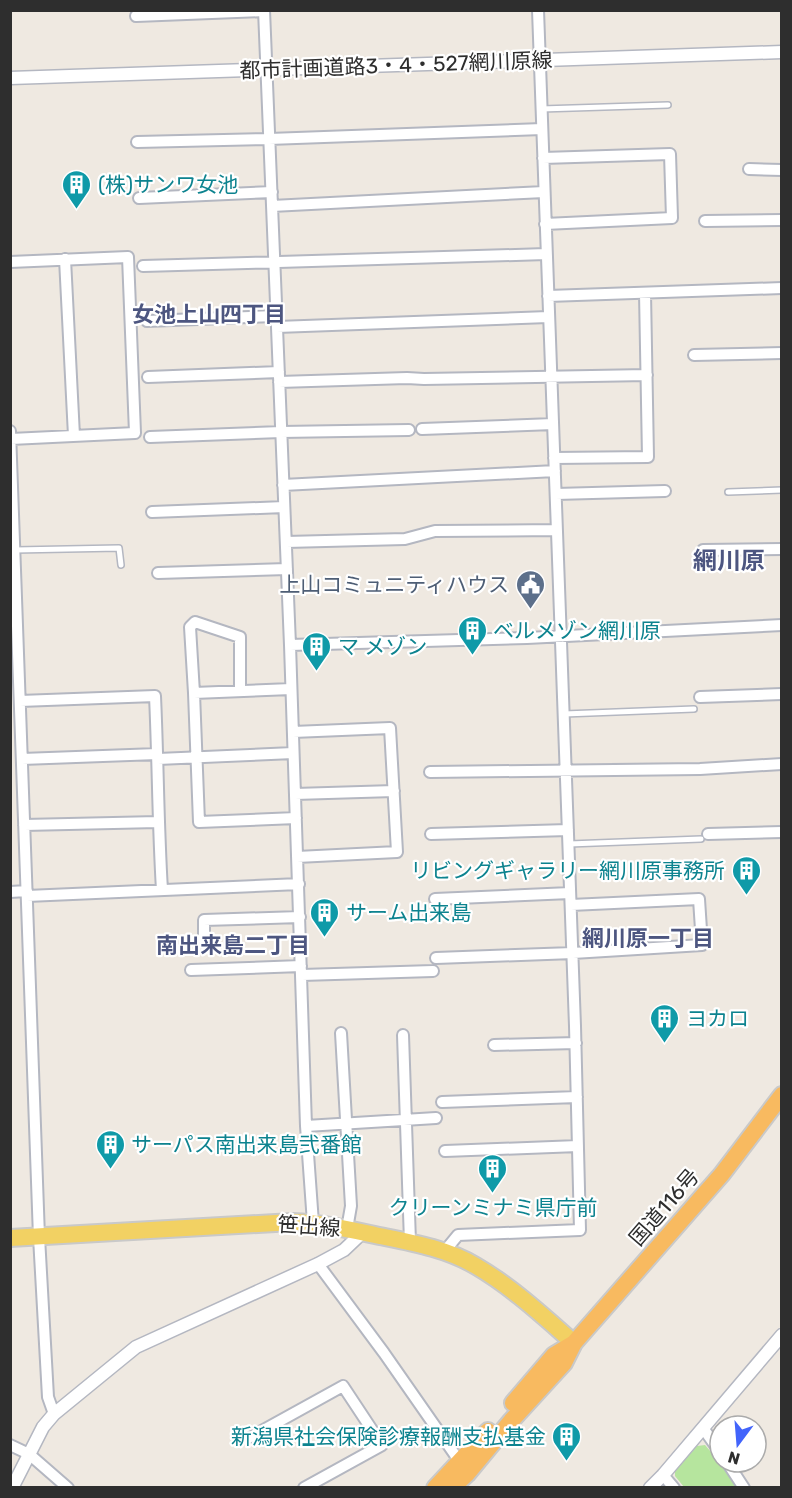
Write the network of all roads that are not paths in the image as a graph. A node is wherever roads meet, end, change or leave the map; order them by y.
1 (538, 10) edge
2 (264, 11) edge
3 (136, 16) dead end
4 (782, 52) edge
5 (540, 60) junction
6 (267, 70) junction
7 (10, 78) edge
8 (668, 105) dead end
9 (542, 109) junction
10 (542, 129) junction
11 (269, 139) junction
12 (137, 142) dead end
13 (543, 158) junction
14 (749, 169) dead end
15 (782, 170) edge
16 (272, 192) junction
17 (544, 192) junction
18 (140, 198) dead end
19 (272, 206) junction
20 (782, 220) edge
21 (705, 221) dead end
22 (545, 224) junction
23 (546, 254) junction
24 (65, 259) junction
25 (10, 262) edge
26 (274, 263) junction
27 (143, 266) dead end
28 (782, 288) edge
29 (645, 293) junction
30 (548, 296) junction
31 (548, 317) junction
32 (147, 321) dead end
33 (277, 321) junction
34 (782, 353) edge
35 (694, 355) dead end
36 (647, 375) junction
37 (551, 376) junction
38 (148, 377) dead end
39 (279, 377) junction
40 (553, 424) junction
41 (422, 429) dead end
42 (409, 430) dead end
43 (10, 431) edge
44 (281, 432) junction
45 (74, 436) junction
46 (150, 437) dead end
47 (11, 439) edge
48 (554, 458) junction
49 (11, 467) edge
50 (555, 471) junction
51 (283, 485) junction
52 (782, 490) edge
53 (666, 491) dead end
54 (728, 492) dead end
55 (556, 494) junction
56 (284, 507) junction
57 (152, 512) dead end
58 (557, 530) junction
59 (286, 542) junction
60 (782, 549) edge
61 (15, 550) junction
62 (703, 550) dead end
63 (121, 565) dead end
64 (287, 569) junction
65 (158, 573) dead end
66 (782, 625) edge
67 (561, 636) junction
68 (14, 637) edge
69 (290, 645) junction
70 (291, 689) junction
71 (240, 691) junction
72 (194, 693) junction
73 (782, 693) edge
74 (700, 697) dead end
75 (20, 701) junction
76 (694, 709) dead end
77 (564, 714) junction
78 (293, 732) junction
79 (294, 753) junction
80 (158, 757) junction
81 (196, 757) junction
82 (22, 759) junction
83 (782, 765) edge
84 (566, 770) junction
85 (430, 772) dead end
86 (394, 791) junction
87 (295, 794) junction
88 (296, 818) junction
89 (158, 822) junction
90 (24, 825) junction
91 (568, 830) junction
92 (782, 832) edge
93 (431, 834) dead end
94 (704, 837) joint
95 (569, 844) junction
96 (297, 857) junction
97 (299, 884) junction
98 (162, 890) junction
99 (10, 892) edge
100 (570, 893) junction
101 (27, 894) junction
102 (435, 899) dead end
103 (571, 905) junction
104 (300, 917) junction
105 (204, 942) dead end
106 (573, 953) junction
107 (436, 958) dead end
108 (191, 970) dead end
109 (302, 970) junction
110 (433, 971) dead end
111 (341, 1032) dead end
112 (404, 1035) dead end
113 (576, 1043) junction
114 (494, 1045) dead end
115 (782, 1095) edge
116 (577, 1097) junction
117 (442, 1102) dead end
118 (436, 1118) dead end
119 (406, 1120) junction
120 (346, 1123) junction
121 (306, 1126) junction
122 (578, 1146) junction
123 (445, 1151) dead end
124 (312, 1223) junction
125 (355, 1230) junction
126 (39, 1237) junction
127 (10, 1238) edge
128 (410, 1242) junction
129 (444, 1252) junction
130 (318, 1264) junction
131 (782, 1335) edge
132 (574, 1343) junction
133 (54, 1414) junction
134 (704, 1428) junction
135 (708, 1434) edge
136 (251, 1437) dead end
137 (10, 1445) edge
138 (29, 1454) junction
139 (460, 1462) junction
140 (735, 1474) edge
141 (663, 1475) junction
142 (12, 1488) edge
143 (69, 1488) edge
144 (304, 1488) edge
145 (435, 1488) edge
146 (452, 1488) edge
147 (650, 1488) edge
148 (674, 1488) edge
149 (744, 1488) edge

1 - 5 street
2 - 3 street
2 - 6 street
4 - 5 street, 都市計画道路3・4・527網川原線
5 - 6 street, 都市計画道路3・4・527網川原線
5 - 9 street
6 - 7 street, 都市計画道路3・4・527網川原線
6 - 11 street
8 - 9 lane
9 - 10 street
10 - 11 street
10 - 13 street
11 - 12 street
11 - 16 street
13 - 17 street
13 - 22 street
14 - 15 street
16 - 18 street
16 - 19 street
17 - 19 street
17 - 22 street
19 - 26 street
20 - 21 street
22 - 23 street
23 - 26 street
23 - 30 street
24 - 25 street
24 - 45 street
24 - 45 street
26 - 27 street
26 - 33 street
28 - 29 street
29 - 30 street
29 - 36 street
30 - 31 street
31 - 33 street
31 - 37 street
32 - 33 street
33 - 39 street
34 - 35 street
36 - 37 street
36 - 48 street
37 - 39 street
37 - 40 street
38 - 39 street
39 - 44 street
40 - 41 street
40 - 48 street
42 - 44 street
43 - 47 street
44 - 46 street
44 - 51 street
45 - 47 street
47 - 49 street
48 - 50 street
49 - 61 street
50 - 51 street
50 - 55 street
51 - 56 street
52 - 54 lane
53 - 55 street
55 - 58 street
56 - 57 street
56 - 59 street
58 - 59 street
58 - 67 street
59 - 64 street
60 - 62 street
61 - 63 lane
61 - 68 street
64 - 65 street
64 - 69 street
66 - 67 street
67 - 69 street
67 - 77 street
68 - 75 street
69 - 70 street
70 - 71 street
70 - 78 street
71 - 72 street
71 - 72 street
72 - 81 street
73 - 74 street
75 - 80 street
75 - 82 street
76 - 77 lane
77 - 84 street
78 - 79 street
78 - 86 street
79 - 81 street
79 - 87 street
80 - 81 street
80 - 82 street
80 - 89 street
81 - 88 street
82 - 90 street
83 - 84 street
84 - 85 street
84 - 91 street
86 - 87 street
86 - 96 street
87 - 88 street
88 - 96 street
89 - 90 street
89 - 98 street
90 - 101 street
91 - 93 street
91 - 95 street
92 - 94 street
94 - 95 lane
95 - 100 street
96 - 97 street
97 - 98 street
97 - 104 street
98 - 101 street
99 - 101 street
100 - 102 street
100 - 103 street
101 - 126 street
103 - 106 street
103 - 106 street
104 - 105 street
104 - 109 street
106 - 107 street
106 - 113 street
108 - 109 street
109 - 110 street
109 - 121 street
111 - 120 street
112 - 119 street
113 - 114 street
113 - 116 street
115 - 132 highway, 国道116号
116 - 117 street
116 - 122 street
118 - 119 street
119 - 120 street
119 - 128 street
120 - 121 street
120 - 125 street
121 - 124 street
122 - 123 street
122 - 129 street
124 - 125 main road, 笹出線
124 - 126 main road, 笹出線
125 - 128 main road, 笹出線
125 - 130 street
126 - 127 main road, 笹出線
126 - 133 street
128 - 129 main road, 笹出線
129 - 132 main road, 笹出線
130 - 133 street
130 - 139 street
131 - 134 street
132 - 139 highway, 国道116号
132 - 146 highway, 国道116号
133 - 138 street
134 - 135 street
134 - 141 street
136 - 144 street
137 - 138 street
138 - 142 street
138 - 143 street
139 - 145 highway, 国道116号
140 - 149 street
141 - 147 street
141 - 148 street

